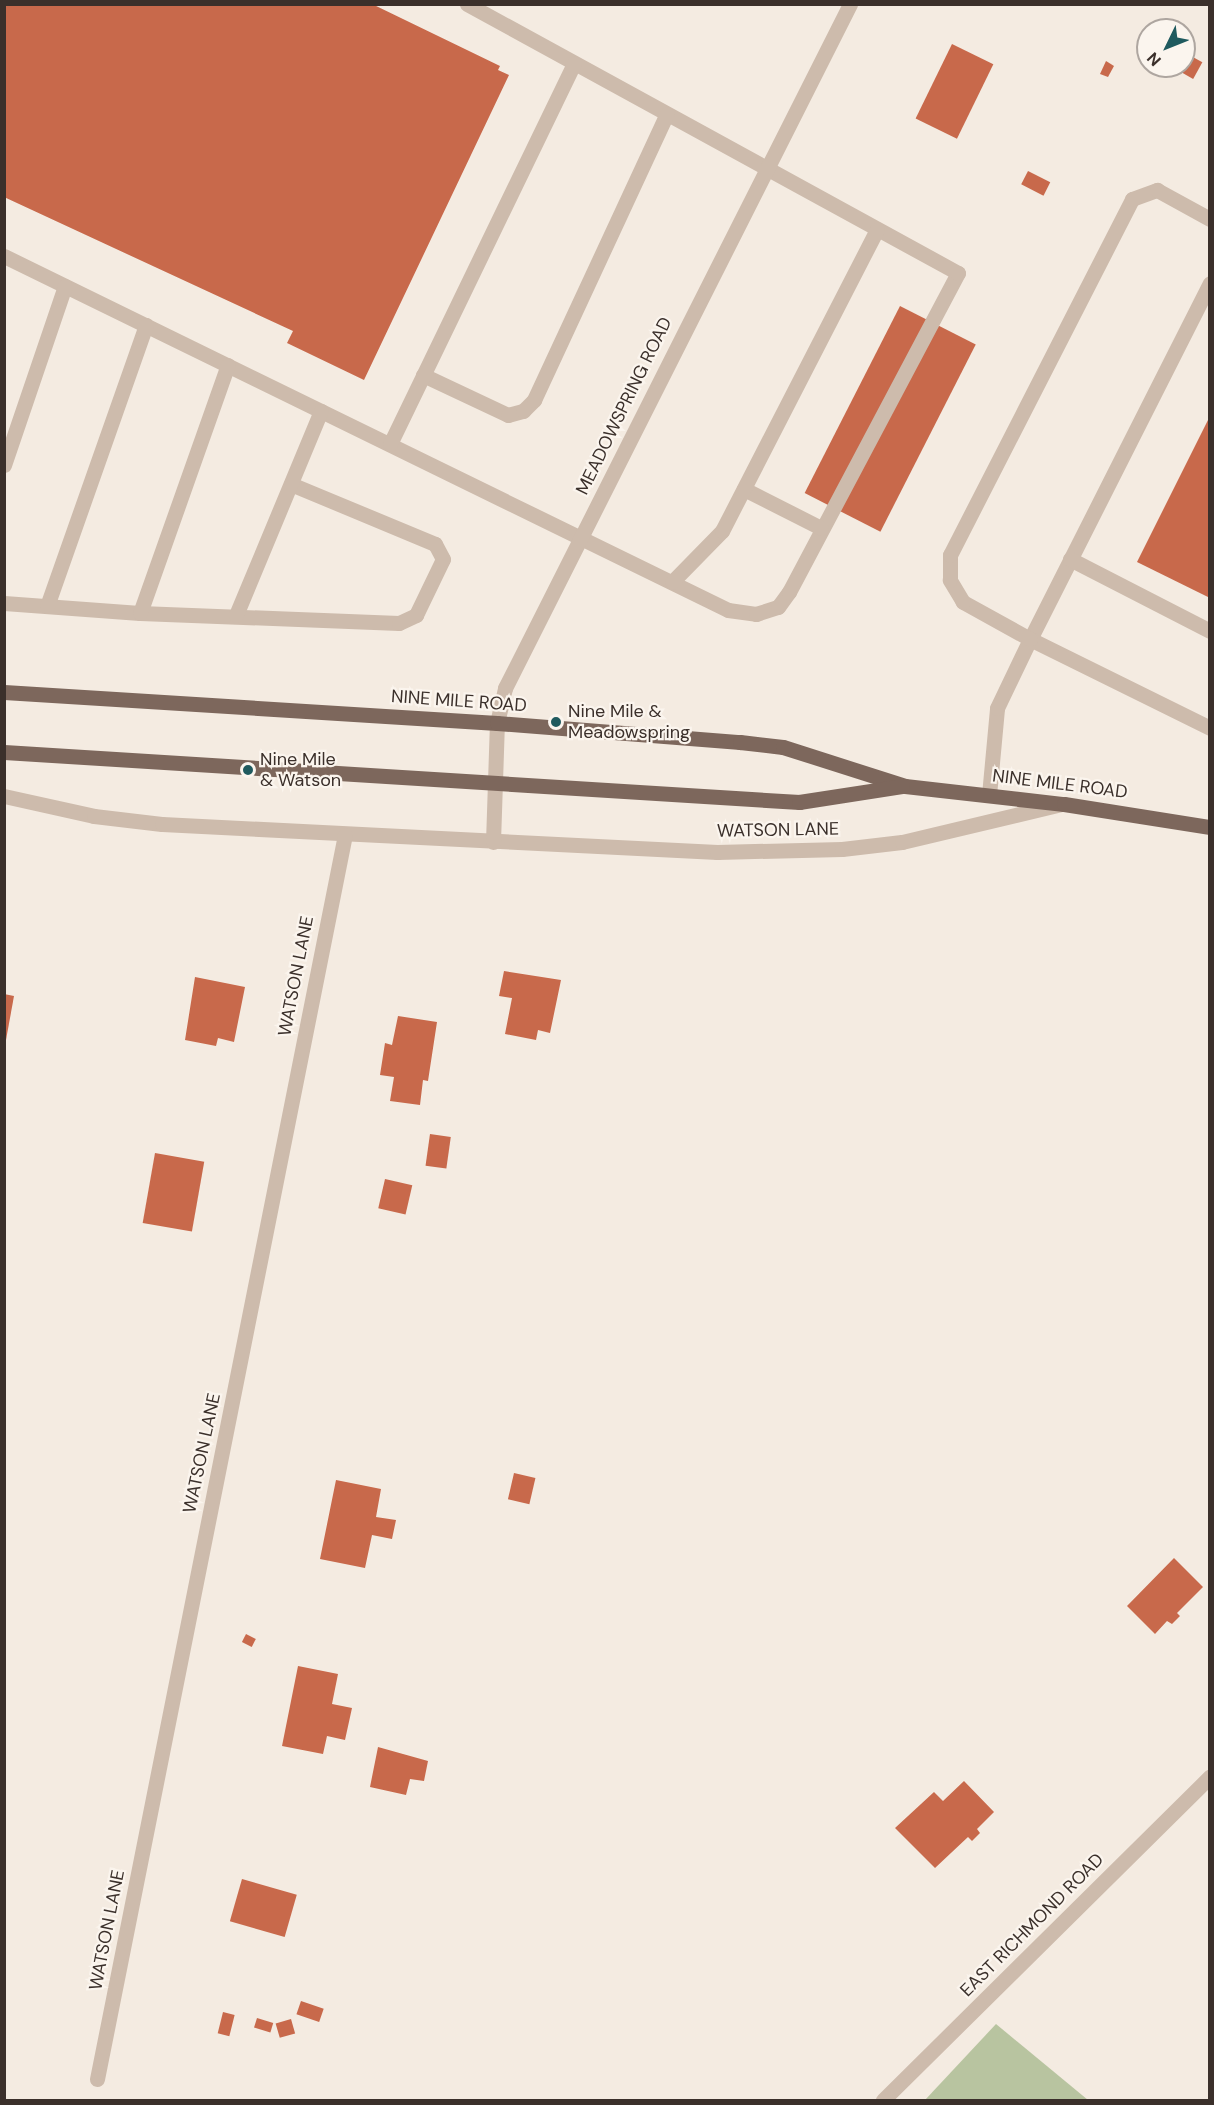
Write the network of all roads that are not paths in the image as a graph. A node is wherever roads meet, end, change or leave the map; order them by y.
1 (467, 4) edge
2 (850, 4) edge
3 (574, 63) junction
4 (667, 114) junction
5 (766, 168) junction
6 (1209, 219) edge
7 (877, 230) junction
8 (4, 256) edge
9 (1209, 283) edge
10 (65, 286) junction
11 (146, 325) junction
12 (228, 365) junction
13 (423, 375) junction
14 (321, 411) junction
15 (390, 444) junction
16 (4, 465) edge
17 (291, 484) junction
18 (744, 489) junction
19 (821, 528) junction
20 (582, 536) junction
21 (1070, 559) junction
22 (672, 582) junction
23 (4, 603) edge
24 (47, 606) junction
25 (140, 613) junction
26 (236, 615) junction
27 (1209, 631) edge
28 (1030, 639) junction
29 (4, 692) edge
30 (497, 723) junction
31 (1209, 728) edge
32 (4, 752) edge
33 (494, 782) junction
34 (905, 786) junction
35 (988, 795) junction
36 (4, 796) edge
37 (1064, 804) junction
38 (1209, 828) edge
39 (345, 835) junction
40 (493, 843) junction
41 (1209, 1776) edge
42 (97, 2079) dead end
43 (883, 2100) edge

1 - 3 street
2 - 5 street, MEADOWSPRING ROAD
3 - 4 street
3 - 13 street
4 - 5 street
4 - 13 street
5 - 7 street
5 - 20 street, MEADOWSPRING ROAD
6 - 28 street
7 - 18 street
7 - 19 street
8 - 10 street
9 - 21 street
10 - 11 street
10 - 16 street
11 - 12 street
11 - 24 street
12 - 14 street
12 - 25 street
13 - 15 street
14 - 15 street
14 - 17 street
15 - 20 street
17 - 26 street
17 - 26 street
18 - 19 street
18 - 22 street
19 - 22 street
20 - 22 street
20 - 30 street, MEADOWSPRING ROAD
21 - 27 street
21 - 28 street
23 - 24 street
24 - 25 street
25 - 26 street
28 - 31 street
28 - 35 street
29 - 30 main road, NINE MILE ROAD
30 - 33 street, MEADOWSPRING ROAD
30 - 34 main road, NINE MILE ROAD
32 - 33 main road, NINE MILE ROAD
33 - 34 main road, NINE MILE ROAD
33 - 40 street, MEADOWSPRING ROAD
34 - 35 main road, NINE MILE ROAD
35 - 37 main road, NINE MILE ROAD
36 - 39 street, WATSON LANE
37 - 38 main road, NINE MILE ROAD
37 - 40 street, WATSON LANE
39 - 40 street, WATSON LANE
39 - 42 street, WATSON LANE
41 - 43 street, EAST RICHMOND ROAD

